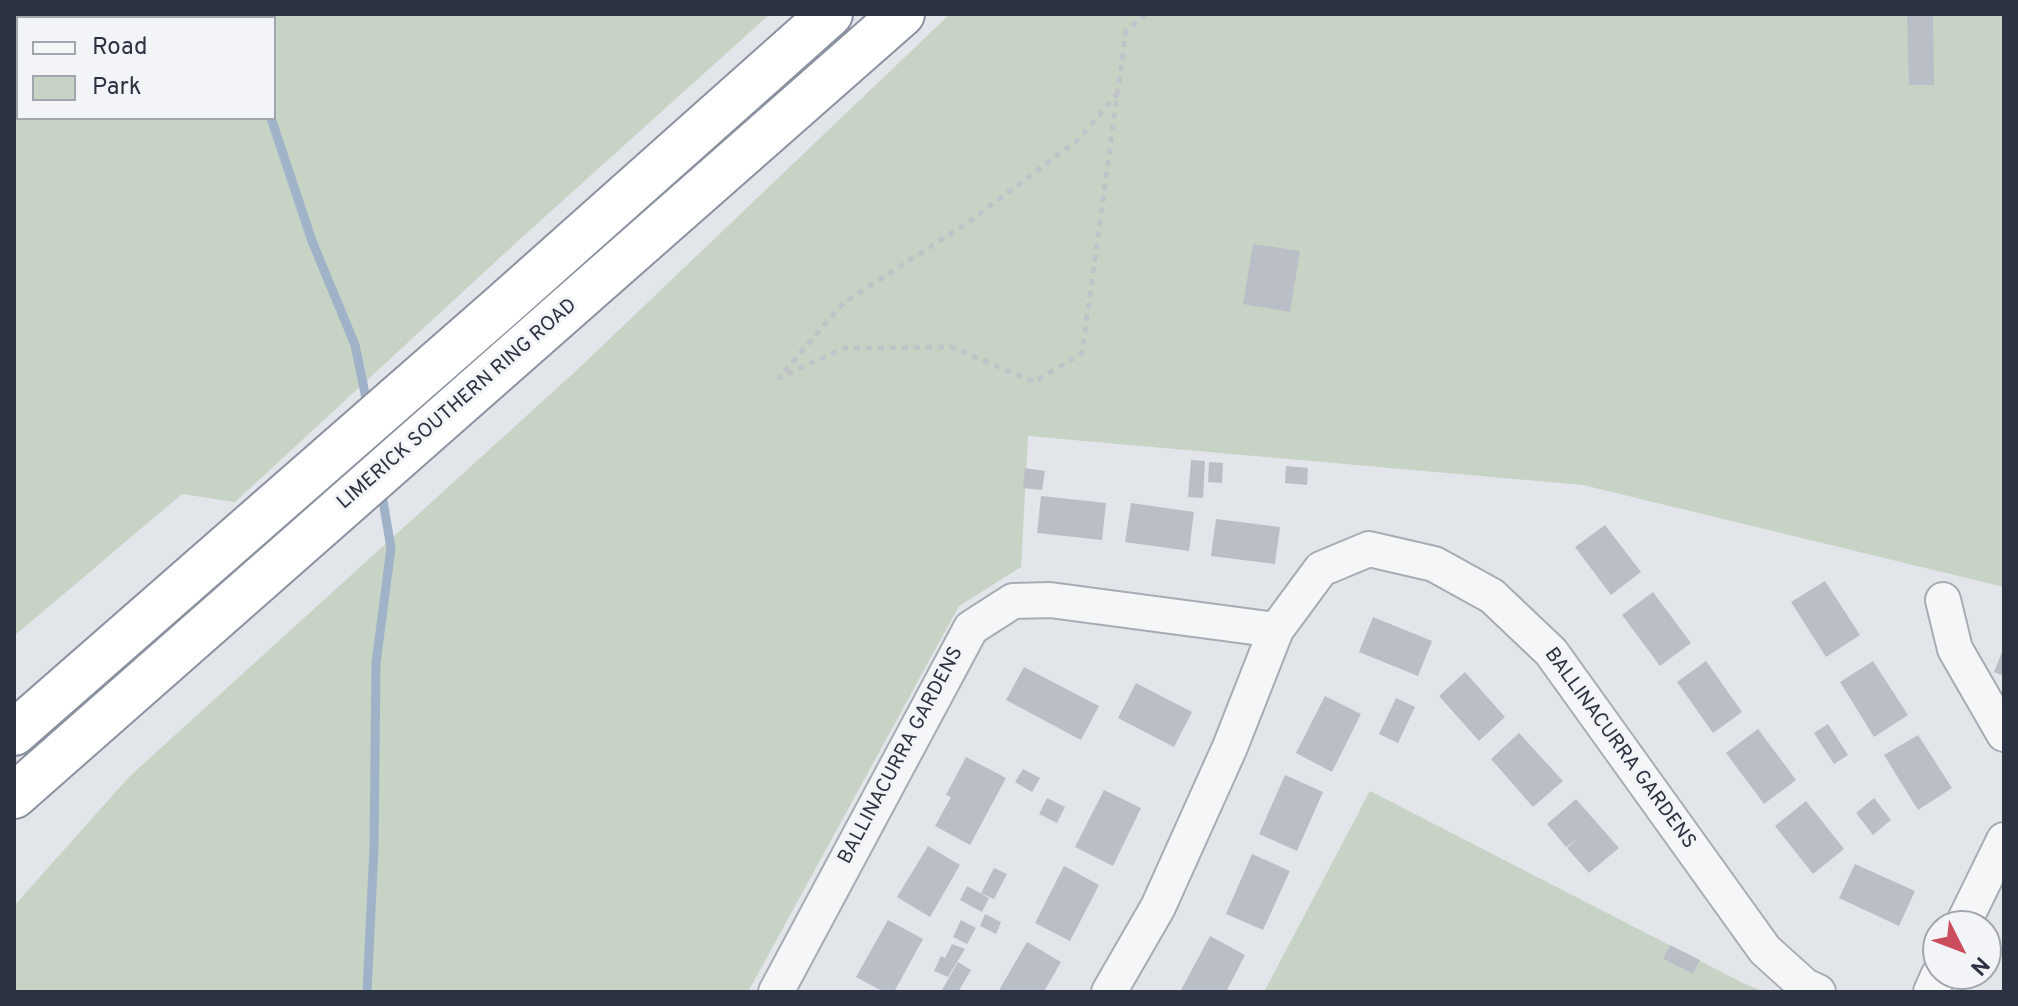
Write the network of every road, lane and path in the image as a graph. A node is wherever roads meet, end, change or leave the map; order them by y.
1 (830, 14) edge
2 (902, 14) edge
3 (1146, 14) edge
4 (1118, 93) junction
5 (1943, 600) dead end
6 (1276, 630) junction
7 (14, 733) edge
8 (2004, 734) edge
9 (14, 796) edge
10 (2004, 840) edge
11 (1970, 910) edge
12 (776, 992) edge
13 (1109, 992) edge
14 (1818, 992) edge

1 - 7 highway
2 - 9 highway, LIMERICK SOUTHERN RING ROAD
3 - 4 path
4 - 4 path
5 - 8 street
6 - 12 street, BALLINACURRA GARDENS
6 - 13 street, BALLINACURRA GARDENS
6 - 14 street, BALLINACURRA GARDENS
10 - 11 street

